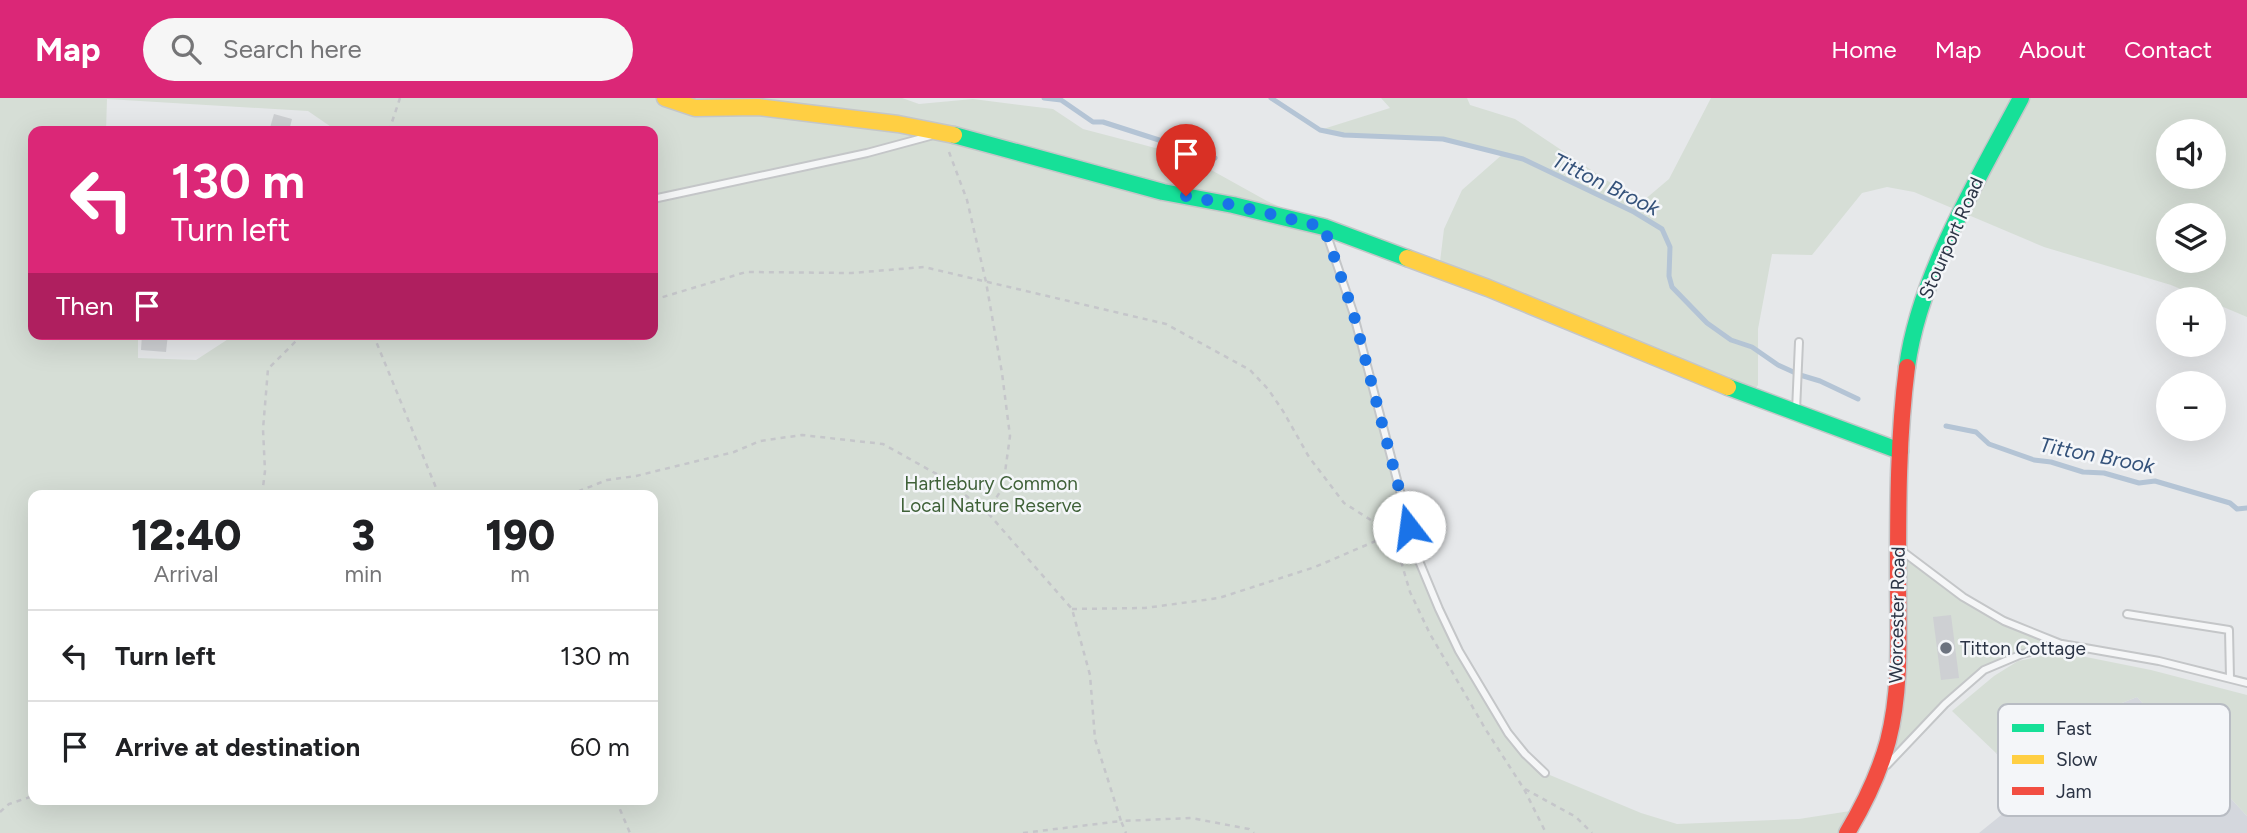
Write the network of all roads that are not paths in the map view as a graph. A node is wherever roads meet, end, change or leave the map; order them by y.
1 (665, 98) edge
2 (2021, 98) edge
3 (942, 132) junction
4 (658, 198) edge
5 (1324, 227) junction
6 (1798, 342) dead end
7 (1905, 386) joint
8 (1796, 412) junction
9 (1900, 451) junction
10 (1898, 548) junction
11 (2127, 614) dead end
12 (2062, 644) junction
13 (2230, 678) junction
14 (2247, 683) edge
15 (1881, 772) junction
16 (1545, 773) dead end
17 (1847, 833) edge

1 - 3 street
2 - 7 street, Stourport Road
3 - 4 lane
3 - 5 street
5 - 8 street
5 - 16 lane
6 - 8 lane
7 - 9 street, Worcester Road
8 - 9 street
9 - 10 street, Worcester Road
10 - 12 lane
10 - 15 street, Worcester Road
11 - 13 lane
12 - 13 lane
12 - 15 lane
13 - 14 lane
15 - 17 street, Worcester Road

